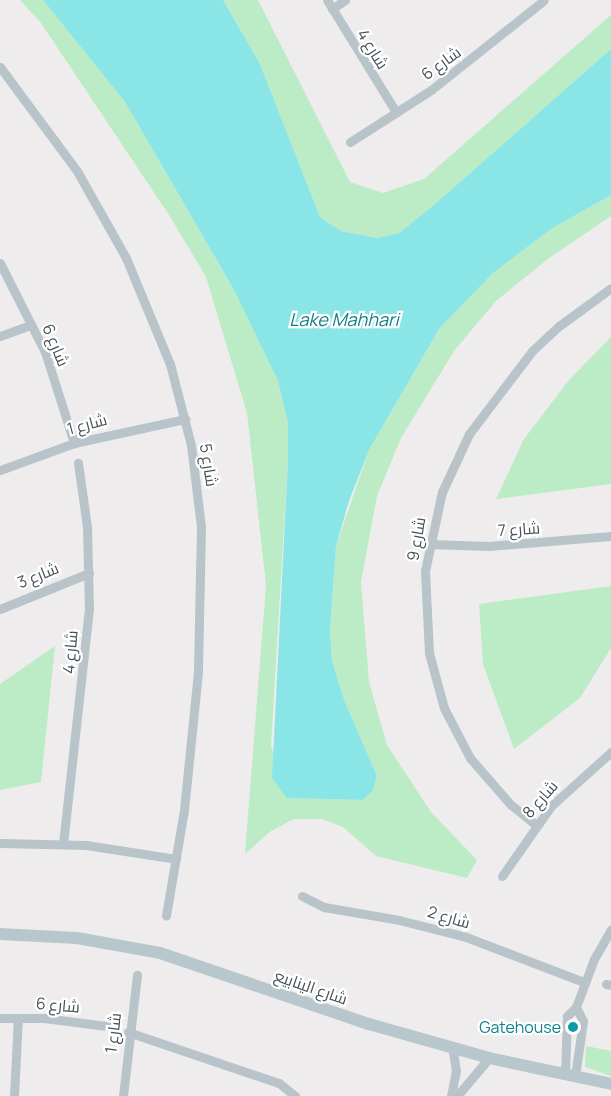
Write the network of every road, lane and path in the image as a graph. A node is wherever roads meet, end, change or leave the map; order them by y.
1 (327, 0) edge
2 (345, 0) edge
3 (543, 0) edge
4 (332, 9) junction
5 (0, 67) edge
6 (396, 112) junction
7 (350, 142) dead end
8 (0, 263) edge
9 (611, 288) edge
10 (32, 325) junction
11 (0, 336) edge
12 (185, 419) junction
13 (74, 443) junction
14 (78, 463) dead end
15 (0, 470) edge
16 (611, 536) edge
17 (429, 544) junction
18 (89, 573) junction
19 (0, 609) edge
20 (611, 752) edge
21 (536, 825) junction
22 (0, 843) edge
23 (63, 844) junction
24 (176, 859) junction
25 (502, 876) dead end
26 (302, 896) dead end
27 (166, 915) dead end
28 (611, 930) edge
29 (0, 934) edge
30 (137, 975) dead end
31 (584, 982) junction
32 (576, 1007) junction
33 (18, 1017) junction
34 (0, 1018) edge
35 (114, 1027) dead end
36 (128, 1032) junction
37 (452, 1047) junction
38 (489, 1058) junction
39 (570, 1075) junction
40 (611, 1084) edge
41 (14, 1096) edge
42 (123, 1096) edge
43 (295, 1096) edge
44 (451, 1096) edge
45 (457, 1096) edge

1 - 4 street, شارع 4
2 - 4 street
3 - 6 street, شارع 6
4 - 6 street, شارع 4
5 - 12 street, شارع 5
6 - 7 street, شارع 6
8 - 10 street, شارع 6
9 - 17 street, شارع 9
10 - 11 street
10 - 13 street, شارع 6
12 - 13 street, شارع 1
12 - 24 street, شارع 5
13 - 15 street, شارع 1
14 - 18 street, شارع 4
16 - 17 street, شارع 7
17 - 21 street, شارع 9
18 - 19 street, شارع 3
18 - 23 street, شارع 4
20 - 21 street, شارع 8
21 - 25 street, شارع 8
22 - 23 street
23 - 24 street
24 - 27 street, شارع 5
26 - 31 street, شارع 2
28 - 31 street
29 - 37 street, شارع الينابيع
30 - 36 street, شارع 1
31 - 32 street
32 - 39 street
32 - 39 street
33 - 34 street, شارع 6
33 - 35 street, شارع 6
33 - 41 street
36 - 42 street, شارع 1
36 - 43 street
37 - 38 street, شارع الينابيع
37 - 44 street
38 - 39 street, شارع الينابيع
38 - 45 street
39 - 40 street, شارع الينابيع

